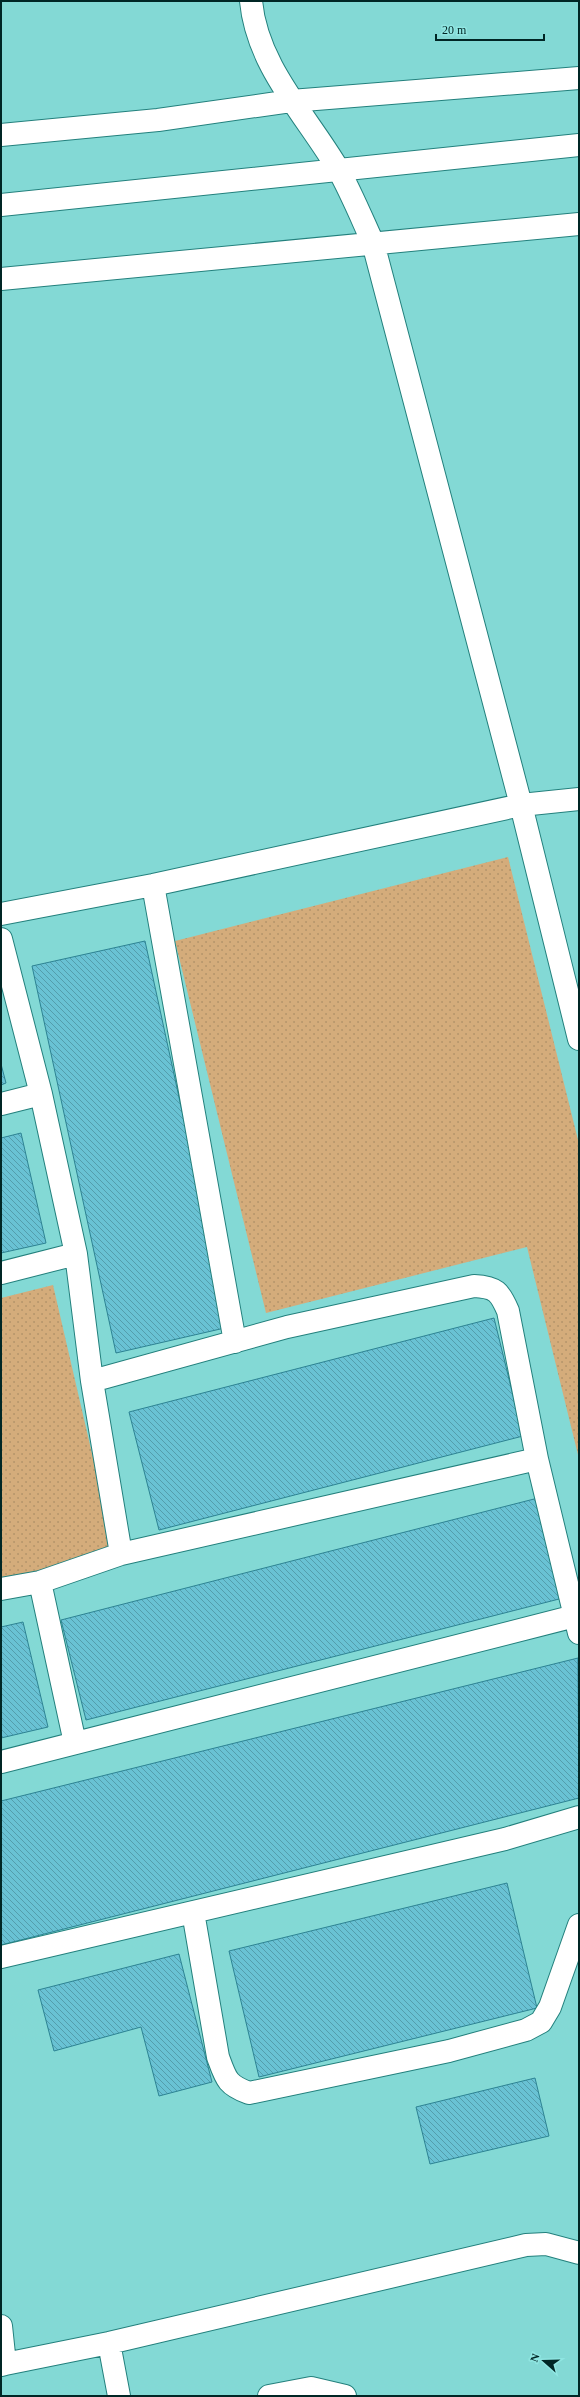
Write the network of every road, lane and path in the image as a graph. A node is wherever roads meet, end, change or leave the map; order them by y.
1 (251, 1) edge
2 (579, 78) edge
3 (291, 101) junction
4 (1, 135) edge
5 (579, 145) edge
6 (338, 169) junction
7 (1, 205) edge
8 (579, 224) edge
9 (373, 243) junction
10 (1, 279) edge
11 (579, 799) edge
12 (521, 805) junction
13 (153, 885) junction
14 (1, 914) edge
15 (1, 939) edge
16 (579, 1039) edge
17 (41, 1094) junction
18 (1, 1104) edge
19 (76, 1254) junction
20 (1, 1273) edge
21 (235, 1342) junction
22 (92, 1381) junction
23 (537, 1459) junction
24 (121, 1554) junction
25 (40, 1582) junction
26 (1, 1590) edge
27 (578, 1621) edge
28 (75, 1743) junction
29 (1, 1762) edge
30 (579, 1817) edge
31 (193, 1912) junction
32 (579, 1925) edge
33 (1, 1957) edge
34 (579, 2253) edge
35 (1, 2326) edge
36 (109, 2343) junction
37 (3, 2365) edge
38 (119, 2396) edge
39 (269, 2396) edge
40 (345, 2396) edge

1 - 3 street
2 - 3 street
3 - 4 street
3 - 6 street
5 - 6 street
6 - 7 street
6 - 9 street
8 - 9 street
9 - 10 street
9 - 12 street
11 - 12 street
12 - 13 street
12 - 16 street
13 - 14 street
13 - 21 street
15 - 17 street
17 - 18 street
17 - 19 street
19 - 20 street
19 - 22 street
21 - 22 street
21 - 23 street
22 - 24 street
23 - 24 street
23 - 27 street
24 - 25 street
25 - 26 street
25 - 28 street
27 - 28 street
28 - 29 street
30 - 31 street
31 - 32 street
31 - 33 street
34 - 36 street
35 - 37 street
36 - 37 street
36 - 38 street
39 - 40 street

